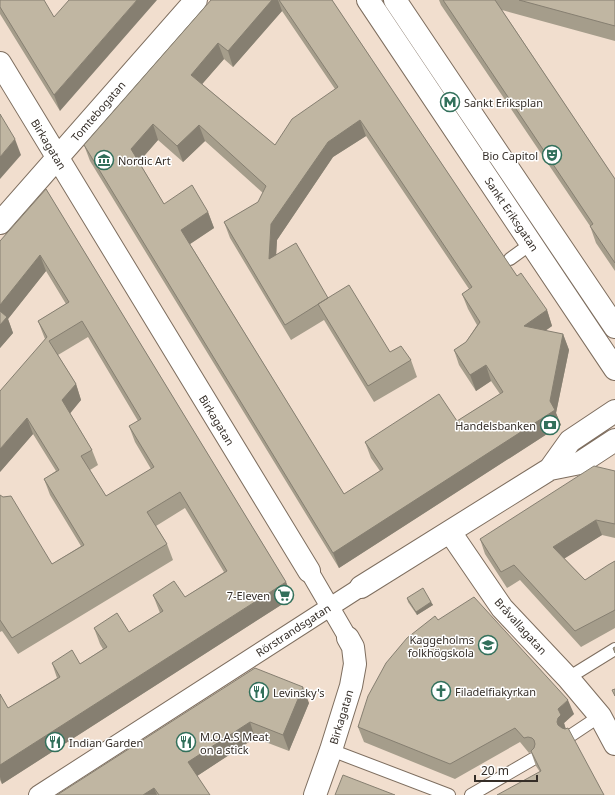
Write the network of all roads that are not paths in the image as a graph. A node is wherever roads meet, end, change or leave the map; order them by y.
1 (196, 0) edge
2 (368, 0) edge
3 (395, 0) edge
4 (0, 63) edge
5 (57, 157) junction
6 (0, 223) edge
7 (532, 243) junction
8 (510, 259) dead end
9 (615, 327) edge
10 (615, 369) edge
11 (615, 411) edge
12 (615, 440) edge
13 (550, 469) junction
14 (450, 532) junction
15 (309, 571) joint
16 (361, 587) joint
17 (330, 606) junction
18 (348, 638) joint
19 (615, 649) edge
20 (568, 678) junction
21 (600, 716) junction
22 (570, 736) edge
23 (615, 744) edge
24 (331, 750) junction
25 (533, 759) edge
26 (38, 795) edge
27 (316, 795) edge
28 (449, 795) edge
29 (471, 795) edge

1 - 5 street, Tomtebogatan
2 - 7 street, Sankt Eriksgatan
3 - 9 street, Sankt Eriksgatan
4 - 5 street, Birkagatan
5 - 6 street, Tomtebogatan
5 - 15 street, Birkagatan
7 - 8 lane
7 - 10 street, Sankt Eriksgatan
11 - 13 street, Rörstrandsgatan
12 - 13 street, Rörstrandsgatan
13 - 14 street, Rörstrandsgatan
14 - 16 street, Rörstrandsgatan
14 - 20 street, Bråvallagatan
15 - 17 street, Birkagatan
16 - 17 street, Rörstrandsgatan
17 - 18 street, Birkagatan
17 - 26 street, Rörstrandsgatan
18 - 24 street, Birkagatan
19 - 20 lane
20 - 21 street, Bråvallagatan
21 - 22 lane
21 - 23 street, Bråvallagatan
24 - 27 street, Birkagatan
24 - 28 lane
25 - 29 lane

